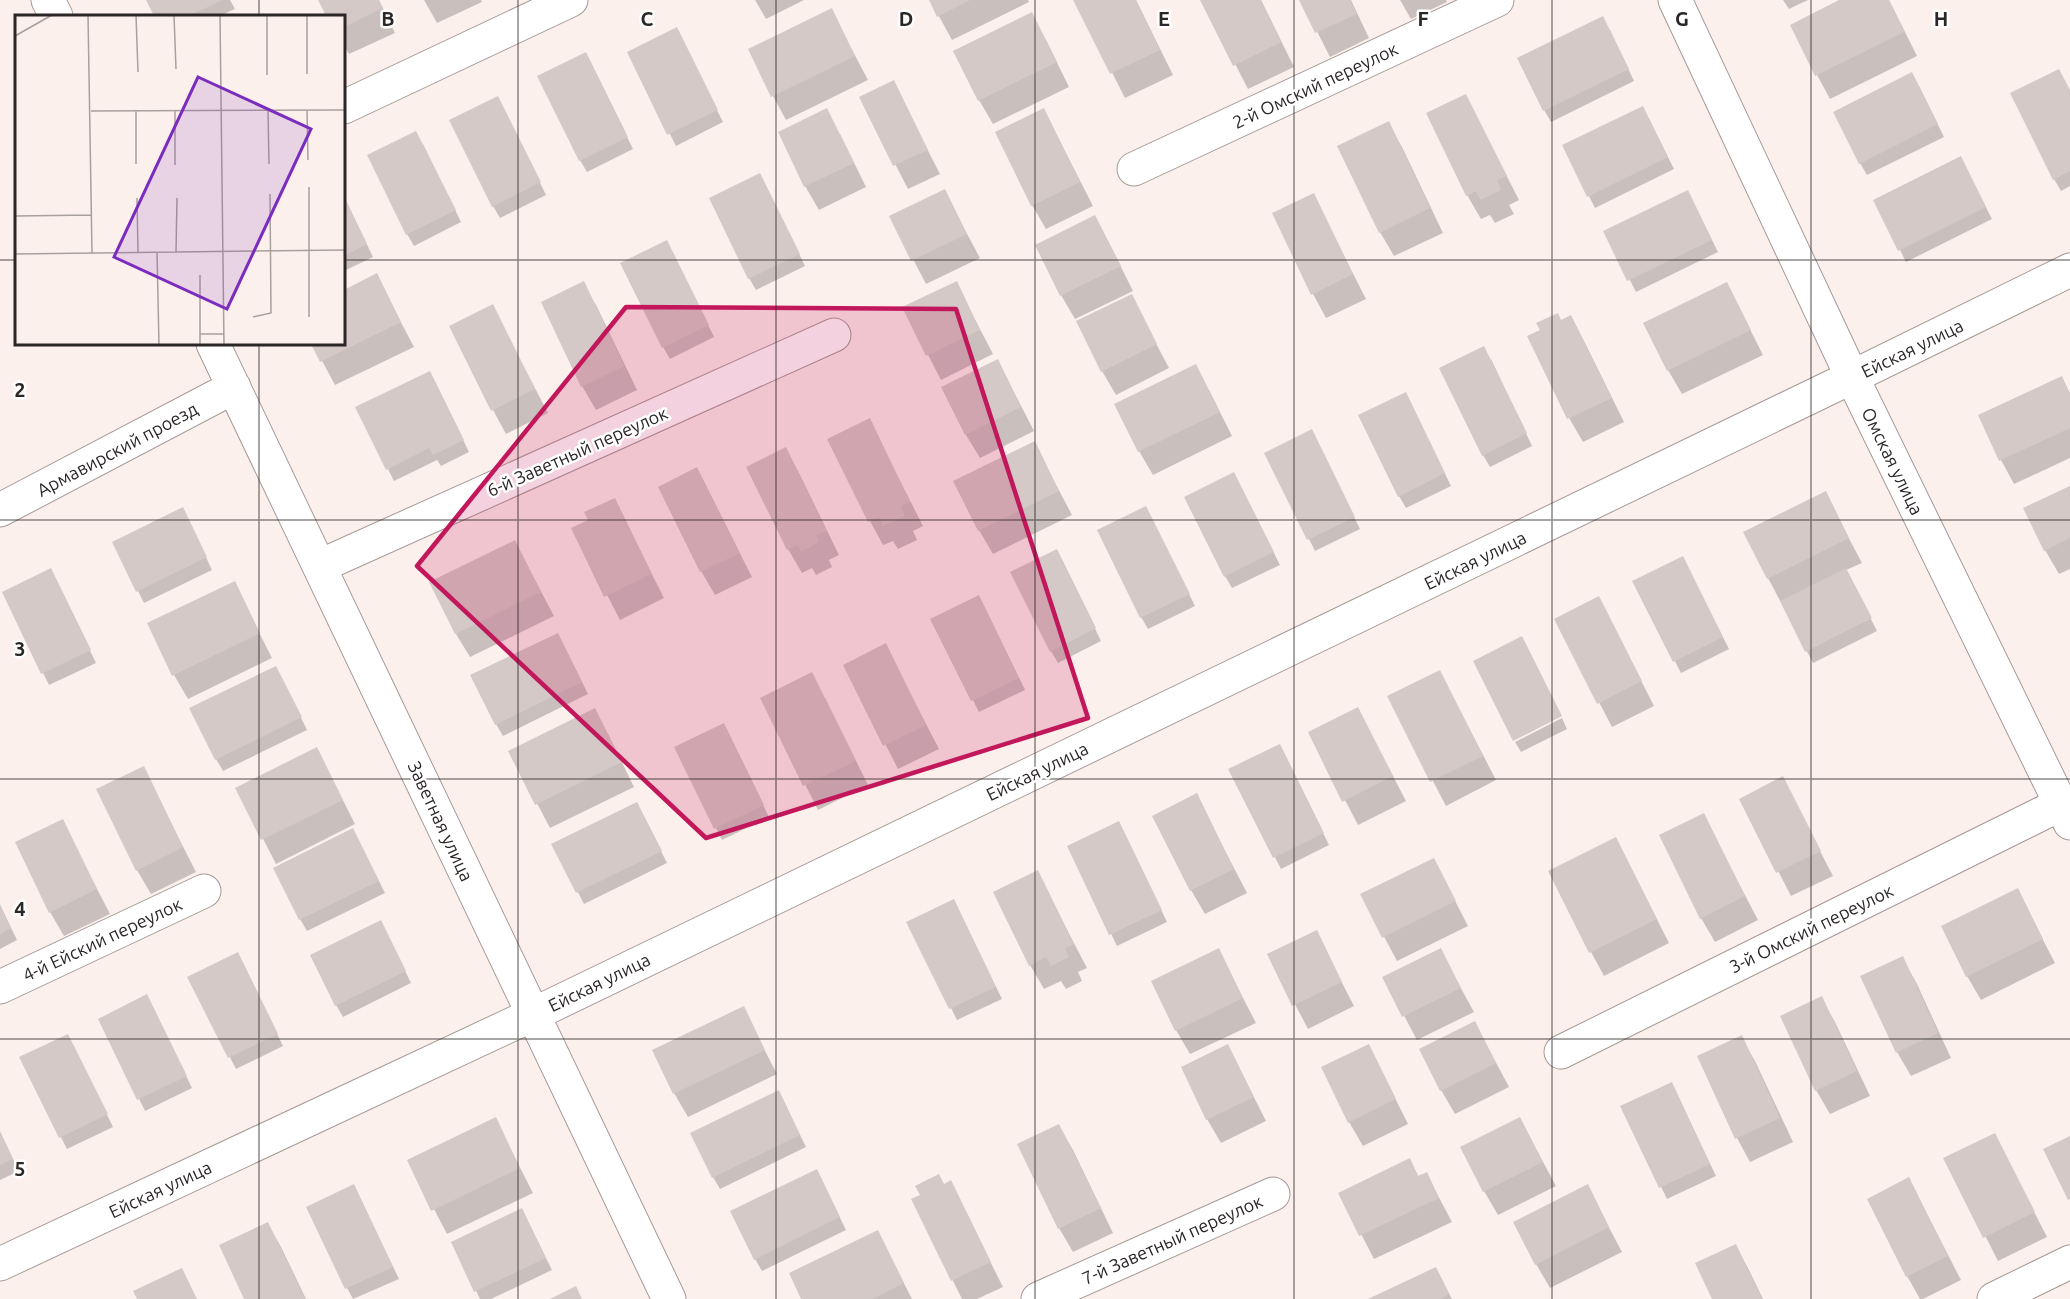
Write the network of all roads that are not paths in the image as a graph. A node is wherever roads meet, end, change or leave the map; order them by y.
1 (48, 0) edge
2 (571, 0) edge
3 (1497, 0) edge
4 (1675, 0) edge
5 (56, 15) edge
6 (345, 107) edge
7 (1134, 170) dead end
8 (2070, 270) edge
9 (834, 335) dead end
10 (213, 345) edge
11 (1852, 377) junction
12 (234, 387) junction
13 (0, 510) edge
14 (320, 566) junction
15 (2066, 813) edge
16 (204, 891) dead end
17 (0, 987) edge
18 (532, 1015) junction
19 (1561, 1052) dead end
20 (1273, 1194) dead end
21 (2070, 1262) edge
22 (0, 1264) edge
23 (669, 1299) edge
24 (1038, 1299) edge
25 (1994, 1299) edge

1 - 5 street
2 - 6 street
3 - 7 street, 2-й Омский переулок
4 - 11 street, Омская улица
8 - 11 street, Ейская улица
9 - 14 street, 6-й Заветный переулок
10 - 12 street, Заветная улица
11 - 15 street, Омская улица
11 - 18 street, Ейская улица
12 - 13 street, Армавирский проезд
12 - 14 street, Заветная улица
14 - 18 street, Заветная улица
15 - 19 street, 3-й Омский переулок
16 - 17 street, 4-й Ейский переулок
18 - 22 street, Ейская улица
18 - 23 street, Заветная улица
20 - 24 street, 7-й Заветный переулок
21 - 25 street

